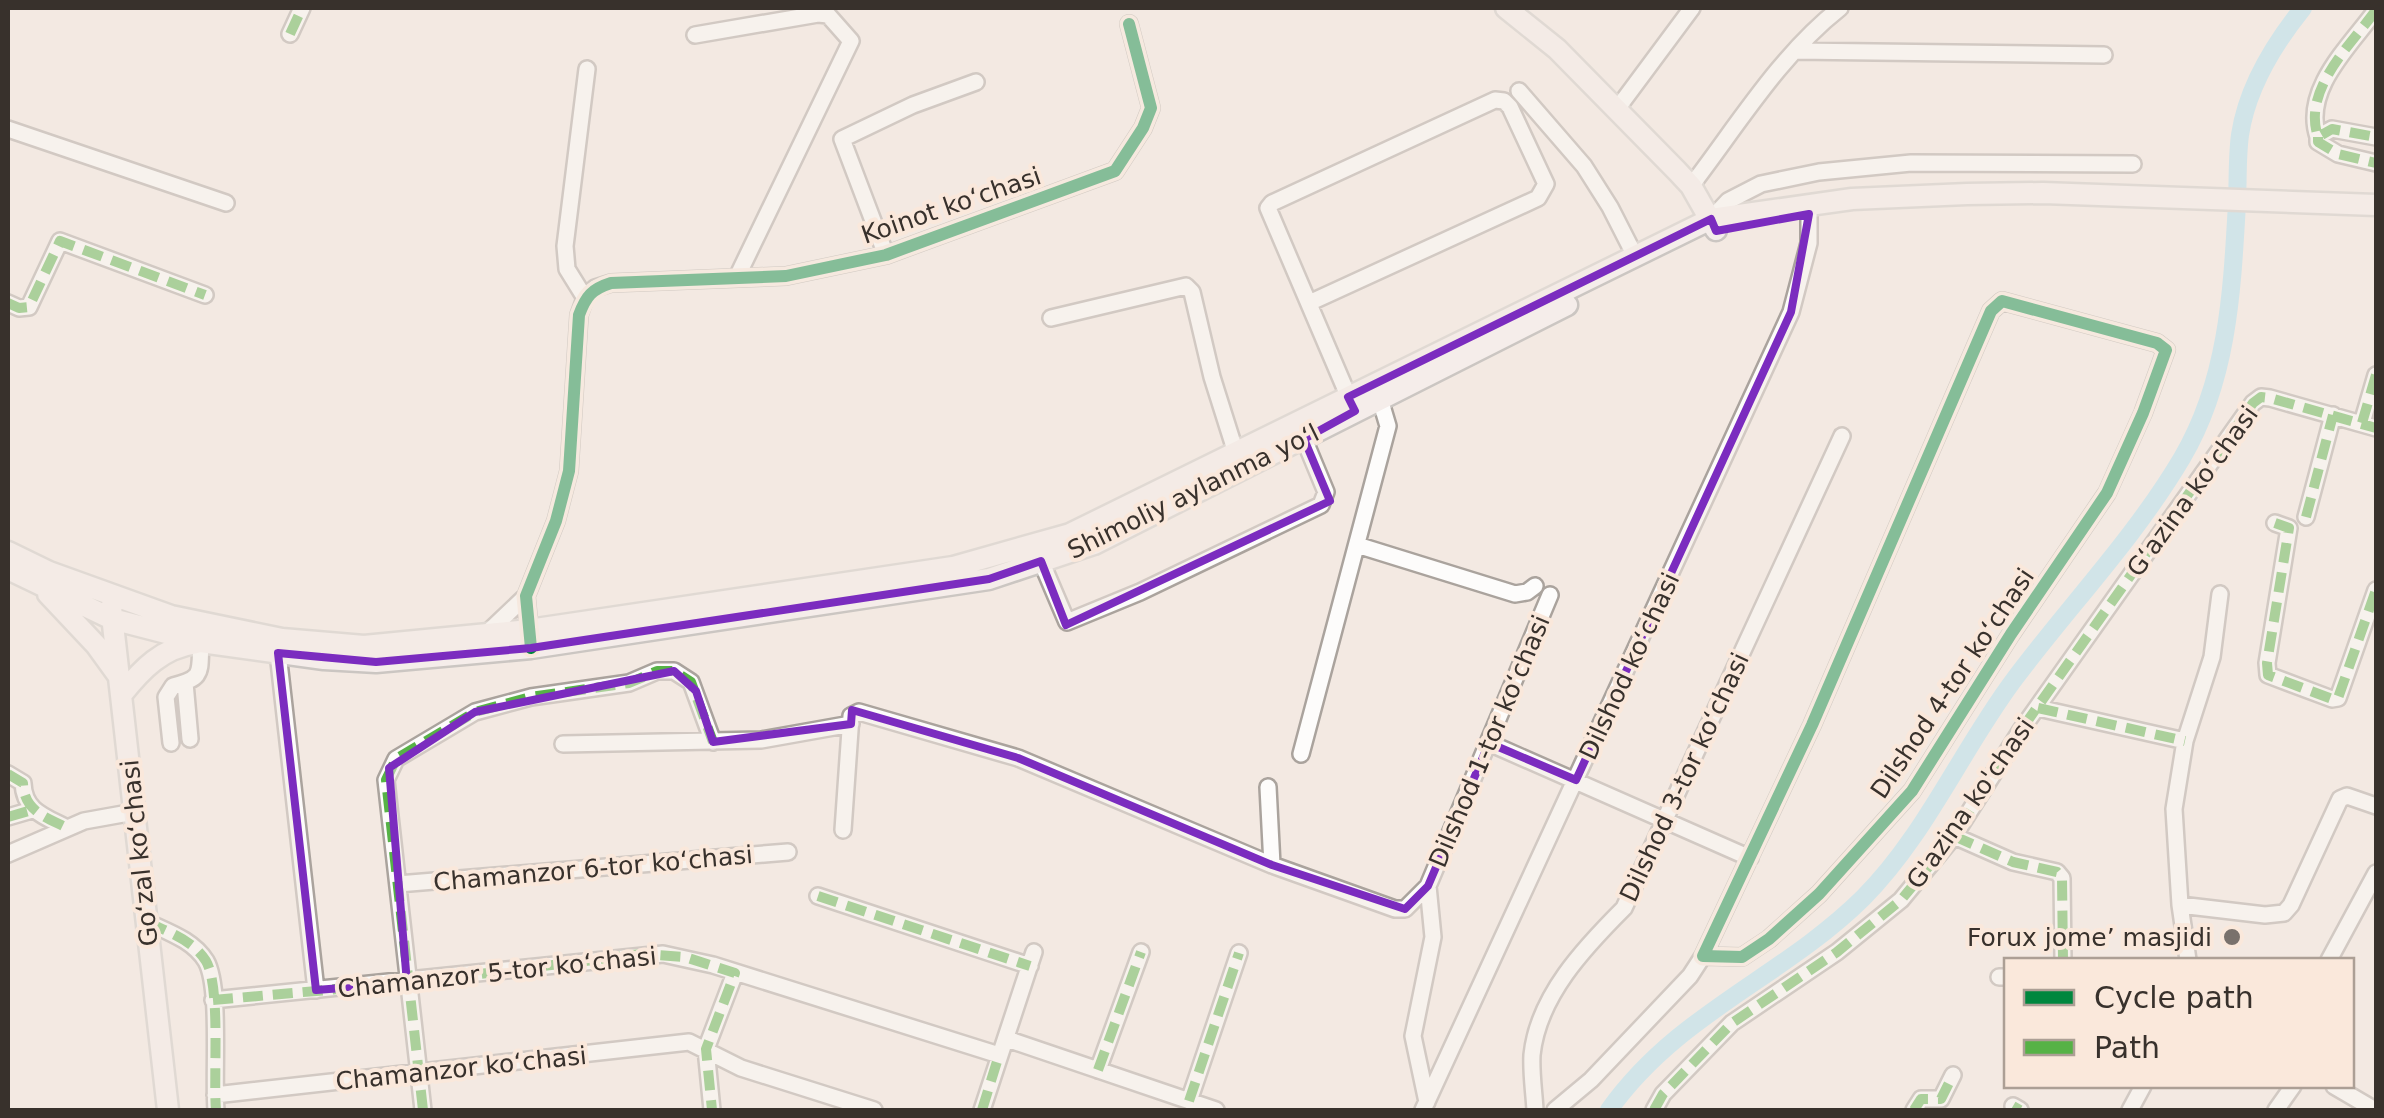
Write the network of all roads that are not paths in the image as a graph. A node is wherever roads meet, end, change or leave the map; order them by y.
1 (302, 8) edge
2 (1506, 8) edge
3 (1692, 8) edge
4 (1840, 8) edge
5 (2376, 10) edge
6 (1129, 24) dead end
7 (290, 34) dead end
8 (696, 36) dead end
9 (1795, 51) junction
10 (2104, 55) dead end
11 (587, 69) dead end
12 (976, 82) dead end
13 (1519, 91) dead end
14 (1616, 109) junction
15 (8, 129) edge
16 (2318, 136) junction
17 (2376, 137) edge
18 (2376, 162) edge
19 (2133, 164) dead end
20 (1691, 186) junction
21 (2114, 198) junction
22 (226, 203) dead end
23 (2376, 205) edge
24 (1809, 214) junction
25 (1714, 225) junction
26 (886, 255) junction
27 (1634, 256) junction
28 (737, 276) junction
29 (205, 295) dead end
30 (585, 298) junction
31 (8, 303) edge
32 (1309, 303) junction
33 (1051, 318) dead end
34 (2376, 374) edge
35 (1380, 399) junction
36 (1352, 404) junction
37 (2334, 414) junction
38 (2370, 426) edge
39 (1842, 436) dead end
40 (1304, 439) junction
41 (1236, 453) junction
42 (2306, 517) dead end
43 (2275, 523) dead end
44 (1357, 545) junction
45 (8, 552) edge
46 (1041, 561) junction
47 (8, 569) edge
48 (40, 585) junction
49 (1535, 586) dead end
50 (2124, 586) joint
51 (870, 588) junction
52 (2376, 590) edge
53 (2220, 594) dead end
54 (110, 595) junction
55 (526, 596) junction
56 (1550, 596) dead end
57 (112, 619) junction
58 (484, 636) junction
59 (530, 639) junction
60 (201, 642) junction
61 (278, 653) junction
62 (184, 683) junction
63 (121, 686) junction
64 (2038, 708) junction
65 (850, 724) junction
66 (190, 740) dead end
67 (2185, 741) junction
68 (713, 742) junction
69 (171, 743) dead end
70 (1489, 743) junction
71 (563, 744) dead end
72 (1301, 754) dead end
73 (8, 774) edge
74 (1576, 780) junction
75 (1268, 786) dead end
76 (2376, 806) edge
77 (32, 810) junction
78 (134, 812) junction
79 (8, 817) edge
80 (1665, 819) junction
81 (64, 827) junction
82 (843, 830) dead end
83 (1954, 836) junction
84 (788, 852) dead end
85 (8, 854) edge
86 (1750, 858) junction
87 (1272, 865) junction
88 (2376, 874) edge
89 (398, 884) junction
90 (1428, 886) junction
91 (818, 896) dead end
92 (2180, 905) junction
93 (147, 922) junction
94 (1141, 952) dead end
95 (1239, 953) dead end
96 (1703, 956) junction
97 (2063, 958) edge
98 (2188, 958) edge
99 (2330, 958) edge
100 (735, 973) junction
101 (408, 982) junction
102 (316, 990) junction
103 (213, 1000) junction
104 (1007, 1039) junction
105 (706, 1049) junction
106 (999, 1055) junction
107 (1098, 1070) junction
108 (421, 1072) junction
109 (1953, 1075) dead end
110 (2142, 1088) edge
111 (2292, 1088) edge
112 (2337, 1088) edge
113 (1189, 1101) junction
114 (216, 1103) edge
115 (1425, 1106) edge
116 (168, 1110) edge
117 (423, 1110) edge
118 (712, 1110) edge
119 (874, 1110) edge
120 (982, 1110) edge
121 (1216, 1110) edge
122 (1535, 1110) edge
123 (1554, 1110) edge
124 (1654, 1110) edge
125 (1914, 1110) edge
126 (2130, 1110) edge
127 (2276, 1110) edge
128 (2375, 1110) edge

1 - 7 street
2 - 14 main road
3 - 14 street
4 - 9 street
5 - 16 street
6 - 26 street, Koinot koʻchasi
8 - 28 street
9 - 10 street
9 - 20 street
11 - 30 street
12 - 26 street
13 - 27 street
14 - 20 main road
15 - 22 street
16 - 17 street
16 - 18 street
19 - 25 street
20 - 25 main road
21 - 23 main road, Shimoliy aylanma yoʻl
21 - 24 main road, Shimoliy aylanma yoʻl
21 - 25 main road, Shimoliy aylanma yoʻl
24 - 25 main road, Shimoliy aylanma yoʻl
24 - 74 street, Dilshod koʻchasi
25 - 27 main road, Shimoliy aylanma yoʻl
25 - 35 main road, Shimoliy aylanma yoʻl
26 - 28 street, Koinot koʻchasi
27 - 36 main road, Shimoliy aylanma yoʻl
28 - 30 street, Koinot koʻchasi
29 - 31 street
30 - 55 street
32 - 32 street
32 - 36 street
33 - 41 street
34 - 38 street
35 - 36 main road, Shimoliy aylanma yoʻl
35 - 44 street
36 - 40 main road, Shimoliy aylanma yoʻl
36 - 41 main road, Shimoliy aylanma yoʻl
37 - 38 street, Gʻazina koʻchasi
37 - 42 street
37 - 50 street, Gʻazina koʻchasi
39 - 80 street, Dilshod 3-tor koʻchasi
40 - 46 main road, Shimoliy aylanma yoʻl
40 - 46 street
41 - 51 main road, Shimoliy aylanma yoʻl
43 - 52 street
44 - 49 street
44 - 72 street
45 - 54 main road, Shimoliy aylanma yoʻl
46 - 51 main road, Shimoliy aylanma yoʻl
47 - 48 main road, Shimoliy aylanma yoʻl
48 - 57 main road, Shimoliy aylanma yoʻl
48 - 63 main road
50 - 64 street, G'azina ko'chasi
51 - 59 main road, Shimoliy aylanma yoʻl
53 - 67 street
54 - 57 main road, Goʻzal koʻchasi
54 - 58 main road, Shimoliy aylanma yoʻl
55 - 58 street
55 - 59 street
56 - 70 street, Dilshod 1-tor koʻchasi
57 - 60 main road, Shimoliy aylanma yoʻl
57 - 63 main road, Goʻzal koʻchasi
58 - 59 main road, Shimoliy aylanma yoʻl
59 - 61 main road, Shimoliy aylanma yoʻl
60 - 61 main road, Shimoliy aylanma yoʻl
60 - 62 street
60 - 63 main road
61 - 102 street, Chamanzor 5-tor koʻchasi
62 - 66 street
62 - 69 street
63 - 78 main road, Goʻzal koʻchasi
64 - 67 street
64 - 83 street, G'azina ko'chasi
65 - 68 street
65 - 82 street
65 - 87 street
67 - 92 street
68 - 71 street
68 - 89 street
70 - 74 street
70 - 90 street, Dilshod 1-tor koʻchasi
73 - 77 street
74 - 80 street
74 - 115 street, Dilshod koʻchasi
75 - 87 street
76 - 92 street
77 - 79 street
77 - 81 street
78 - 81 street
78 - 93 main road, Goʻzal koʻchasi
80 - 86 street
80 - 122 street, Dilshod 3-tor koʻchasi
81 - 85 street
83 - 97 street
83 - 124 street, G'azina ko'chasi
84 - 89 street, Chamanzor 6-tor koʻchasi
86 - 96 street, Dilshod 4-tor koʻchasi
86 - 96 street, Dilshod 4-tor koʻchasi
87 - 90 street
88 - 99 street
89 - 101 street
90 - 115 street
91 - 104 street
92 - 98 street
93 - 103 street
93 - 116 main road, Goʻzal koʻchasi
94 - 107 street
95 - 113 street
96 - 123 street, Dilshod 4-tor koʻchasi
100 - 101 street, Chamanzor 5-tor koʻchasi
100 - 105 street
100 - 106 street, Chamanzor 5-tor koʻchasi
101 - 102 street, Chamanzor 5-tor koʻchasi
101 - 108 street
102 - 103 street, Chamanzor 5-tor koʻchasi
103 - 114 street
104 - 106 street
104 - 107 street
105 - 108 street, Chamanzor koʻchasi
105 - 118 street
105 - 119 street, Chamanzor koʻchasi
106 - 120 street
107 - 113 street
108 - 114 street, Chamanzor koʻchasi
108 - 117 street
109 - 125 street
110 - 126 street
111 - 127 street
112 - 128 street
113 - 121 street

